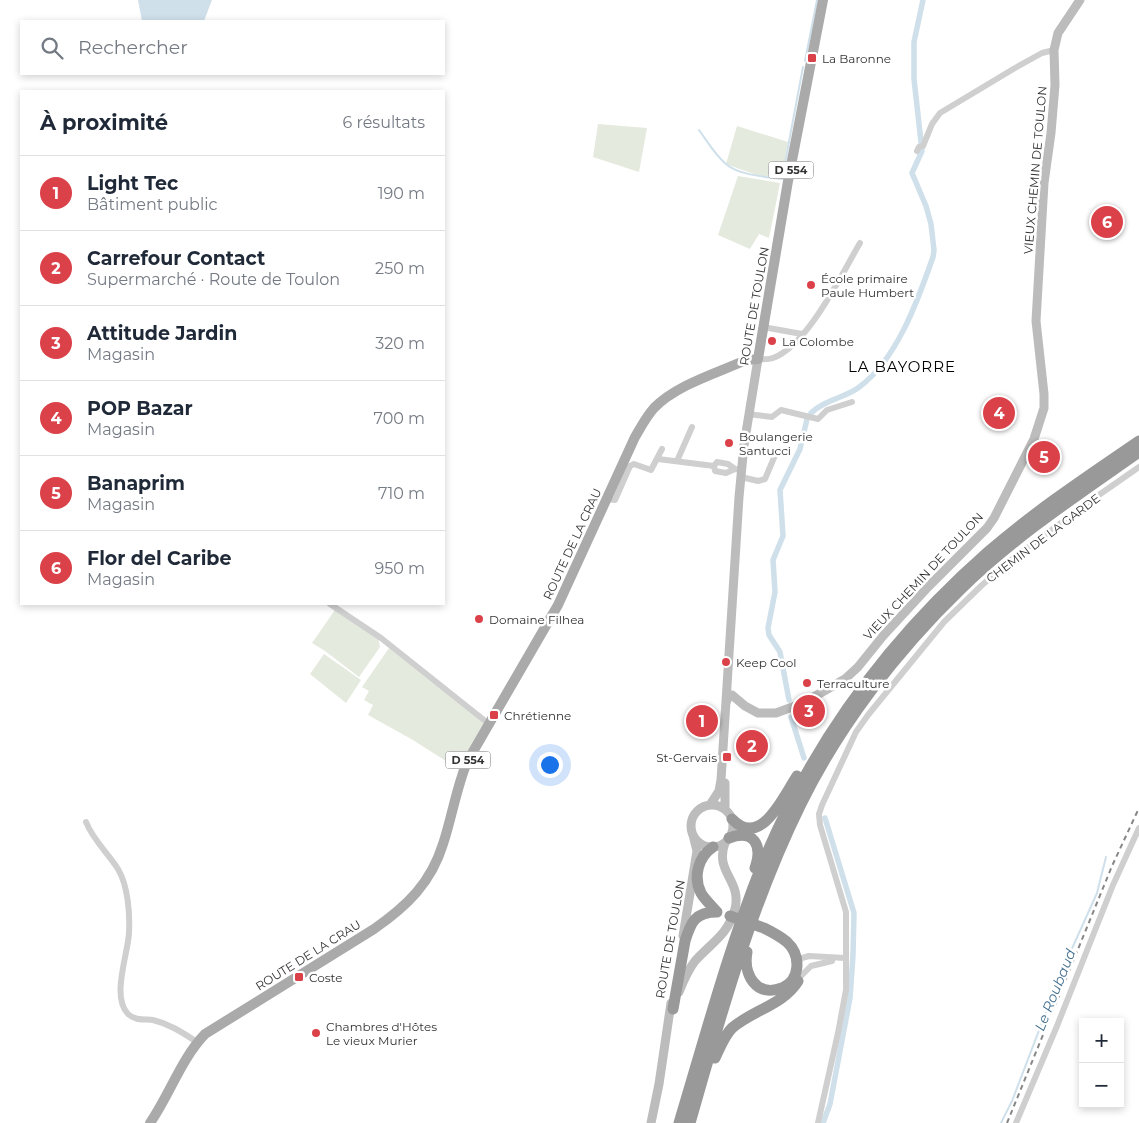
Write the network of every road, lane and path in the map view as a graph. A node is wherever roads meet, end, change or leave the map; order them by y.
1 (823, 0) edge
2 (1080, 0) edge
3 (1054, 50) junction
4 (920, 148) dead end
5 (860, 243) dead end
6 (763, 327) junction
7 (802, 334) junction
8 (760, 340) junction
9 (758, 359) junction
10 (746, 360) junction
11 (852, 402) dead end
12 (748, 414) junction
13 (692, 427) dead end
14 (1139, 441) edge
15 (662, 449) dead end
16 (1139, 452) edge
17 (776, 453) dead end
18 (658, 459) junction
19 (677, 461) junction
20 (1139, 468) edge
21 (739, 472) junction
22 (607, 498) junction
23 (332, 605) edge
24 (732, 618) junction
25 (867, 680) junction
26 (729, 699) junction
27 (849, 723) junction
28 (488, 724) junction
29 (710, 805) junction
30 (728, 814) junction
31 (86, 822) dead end
32 (1139, 828) edge
33 (693, 835) junction
34 (727, 840) junction
35 (713, 847) junction
36 (694, 873) junction
37 (717, 912) junction
38 (762, 927) junction
39 (845, 958) junction
40 (804, 961) junction
41 (673, 1008) junction
42 (197, 1042) junction
43 (664, 1048) junction
44 (150, 1123) edge
45 (651, 1123) edge
46 (675, 1123) edge
47 (679, 1123) edge
48 (690, 1123) edge
49 (694, 1123) edge
50 (818, 1123) edge
51 (1016, 1123) edge

1 - 6 main road, ROUTE DE TOULON / D 554
2 - 3 main road, VIEUX CHEMIN DE TOULON
3 - 4 street
3 - 26 main road, VIEUX CHEMIN DE TOULON
5 - 7 street
6 - 7 street
6 - 8 main road, ROUTE DE TOULON / D 554
7 - 9 street
8 - 9 main road, ROUTE DE TOULON / D 554
8 - 10 main road
9 - 10 main road, ROUTE DE LA CRAU / D 554
9 - 12 main road, ROUTE DE TOULON
10 - 22 main road, ROUTE DE LA CRAU / D 554
11 - 12 street
12 - 21 main road, ROUTE DE TOULON
13 - 19 street
14 - 25 highway
15 - 18 street
16 - 27 highway
17 - 21 street
18 - 19 street
18 - 22 street
19 - 21 street
20 - 39 street, CHEMIN DE LA GARDE
21 - 24 main road, ROUTE DE TOULON
22 - 28 main road, ROUTE DE LA CRAU / D 554
23 - 28 street
24 - 26 main road, ROUTE DE TOULON
24 - 26 main road, ROUTE DE TOULON
25 - 30 highway
25 - 47 highway
26 - 29 main road, ROUTE DE TOULON
26 - 30 main road, ROUTE DE TOULON
27 - 40 highway
27 - 48 highway
28 - 42 main road, ROUTE DE LA CRAU / D 554
29 - 30 main road
29 - 33 main road
30 - 34 main road
31 - 42 street
32 - 51 street
33 - 35 main road
33 - 36 main road, ROUTE DE TOULON
34 - 35 main road
34 - 41 main road, ROUTE DE TOULON
34 - 46 highway
35 - 37 highway
36 - 37 highway
36 - 43 main road, ROUTE DE TOULON
37 - 38 highway, bridge
37 - 41 highway
38 - 40 highway
38 - 40 highway
39 - 40 street
39 - 40 street
39 - 50 street, CHEMIN DE LA GARDE
40 - 49 highway
41 - 43 main road, ROUTE DE TOULON
42 - 44 main road, ROUTE DE LA CRAU / D 554
43 - 45 main road, ROUTE DE TOULON

